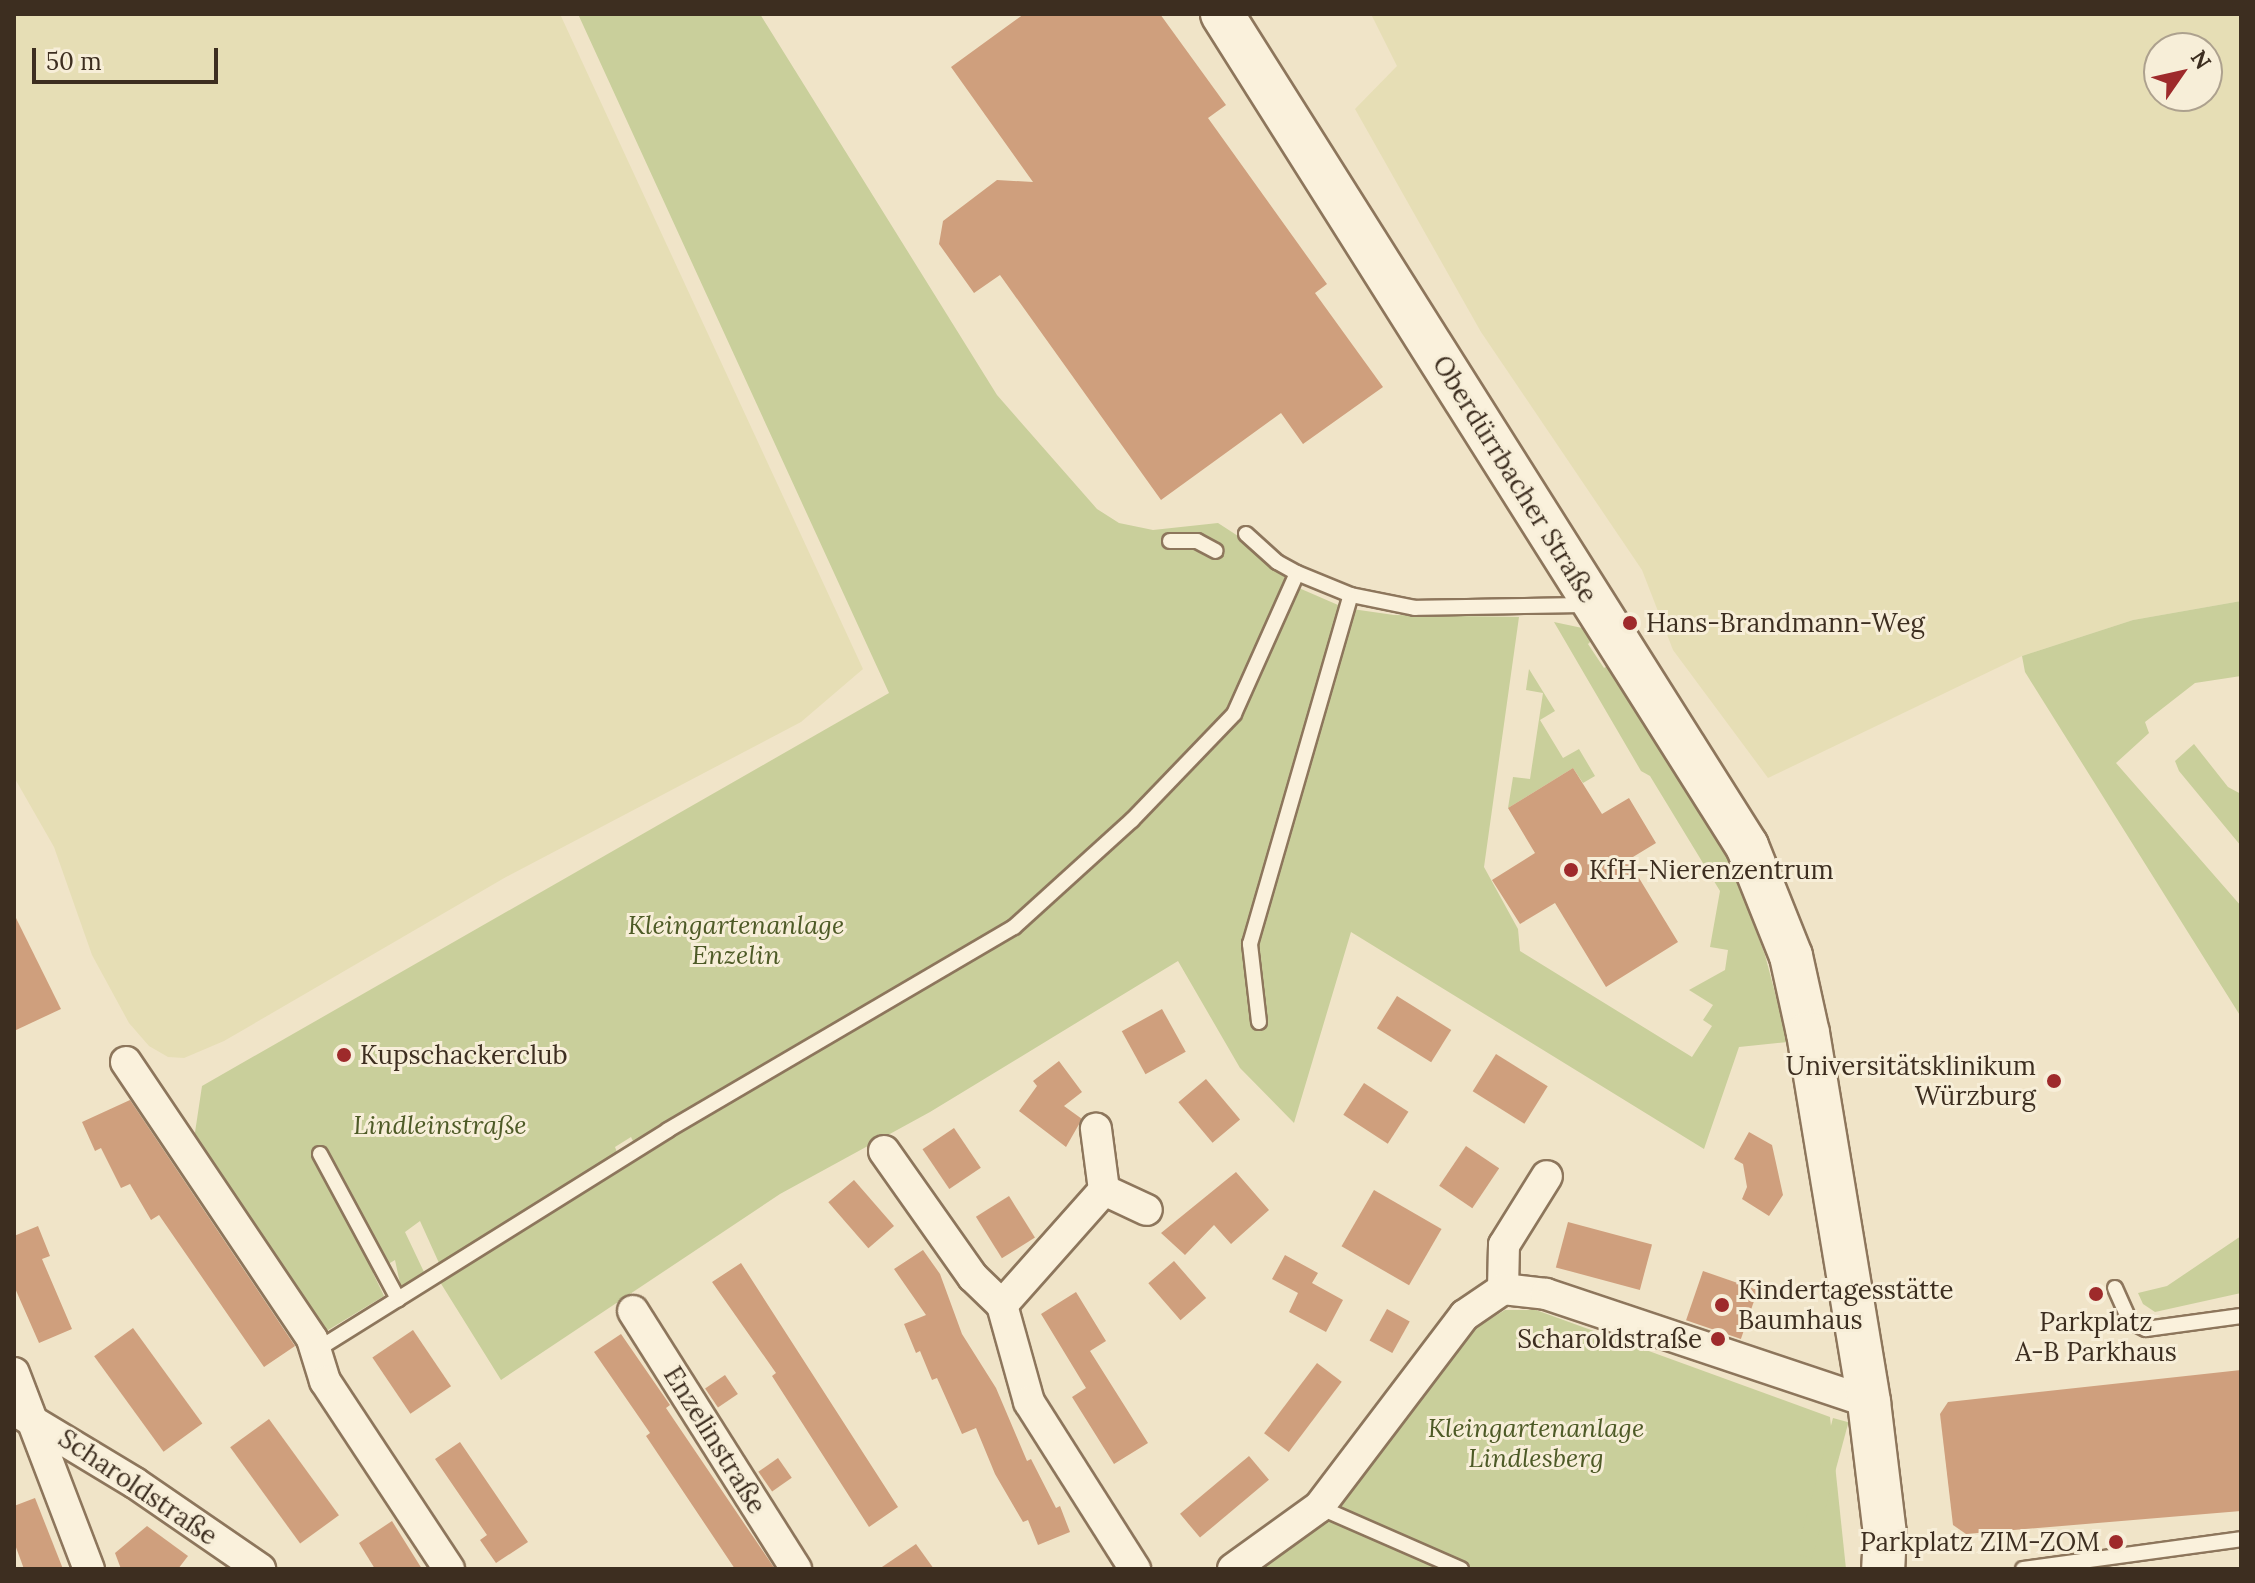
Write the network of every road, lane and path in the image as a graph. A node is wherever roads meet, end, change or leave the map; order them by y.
1 (1222, 14) edge
2 (1246, 534) dead end
3 (1170, 541) dead end
4 (1216, 551) dead end
5 (1297, 573) junction
6 (1351, 595) junction
7 (1595, 605) junction
8 (1259, 1022) dead end
9 (126, 1062) dead end
10 (1096, 1129) dead end
11 (884, 1151) dead end
12 (320, 1154) dead end
13 (1547, 1176) dead end
14 (1104, 1190) junction
15 (1147, 1210) dead end
16 (2115, 1288) dead end
17 (1503, 1289) junction
18 (398, 1299) junction
19 (1002, 1305) junction
20 (633, 1311) dead end
21 (2241, 1316) edge
22 (318, 1349) junction
23 (14, 1373) edge
24 (1869, 1402) junction
25 (24, 1414) edge
26 (1319, 1507) junction
27 (2241, 1539) edge
28 (89, 1569) edge
29 (260, 1569) edge
30 (449, 1569) edge
31 (796, 1569) edge
32 (1135, 1569) edge
33 (1233, 1569) edge
34 (1461, 1569) edge
35 (1883, 1569) edge
36 (2023, 1569) edge

1 - 7 street, Oberdürrbacher Straße
2 - 5 lane
3 - 4 lane
5 - 6 lane
5 - 18 lane
6 - 7 lane
6 - 8 lane
7 - 24 street, Oberdürrbacher Straße
9 - 22 street
10 - 14 street
11 - 19 street
12 - 18 lane
13 - 17 street
14 - 15 street
14 - 19 street
16 - 21 lane
17 - 24 street
17 - 26 street
18 - 22 lane
19 - 32 street
20 - 31 street, Enzelinstraße
22 - 30 street
23 - 25 street
24 - 35 street, Oberdürrbacher Straße
25 - 28 street
25 - 29 street, Scharoldstraße
26 - 33 street
26 - 34 lane
27 - 36 lane

